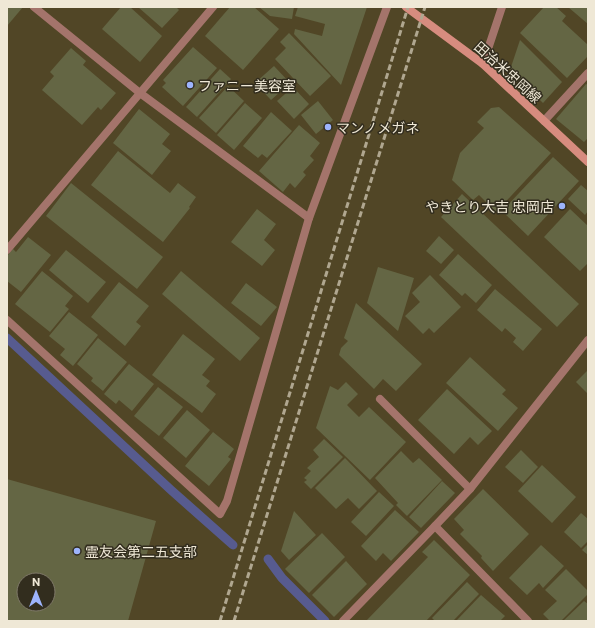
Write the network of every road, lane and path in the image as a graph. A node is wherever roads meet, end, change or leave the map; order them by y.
1 (34, 7) edge
2 (213, 7) edge
3 (387, 7) edge
4 (406, 7) edge
5 (502, 7) edge
6 (483, 64) junction
7 (588, 73) edge
8 (140, 93) junction
9 (544, 121) junction
10 (588, 162) edge
11 (309, 218) junction
12 (7, 250) edge
13 (7, 320) edge
14 (588, 340) edge
15 (380, 400) dead end
16 (470, 489) junction
17 (435, 526) junction
18 (343, 621) edge
19 (528, 621) edge

1 - 8 street
2 - 8 street
3 - 11 street
4 - 6 main road, 田治米忠岡線
5 - 6 street
6 - 9 main road, 田治米忠岡線
7 - 9 street
8 - 11 street
8 - 12 street
9 - 10 main road, 田治米忠岡線
11 - 13 street
14 - 16 street
15 - 16 street
16 - 17 street
17 - 18 street
17 - 19 street

